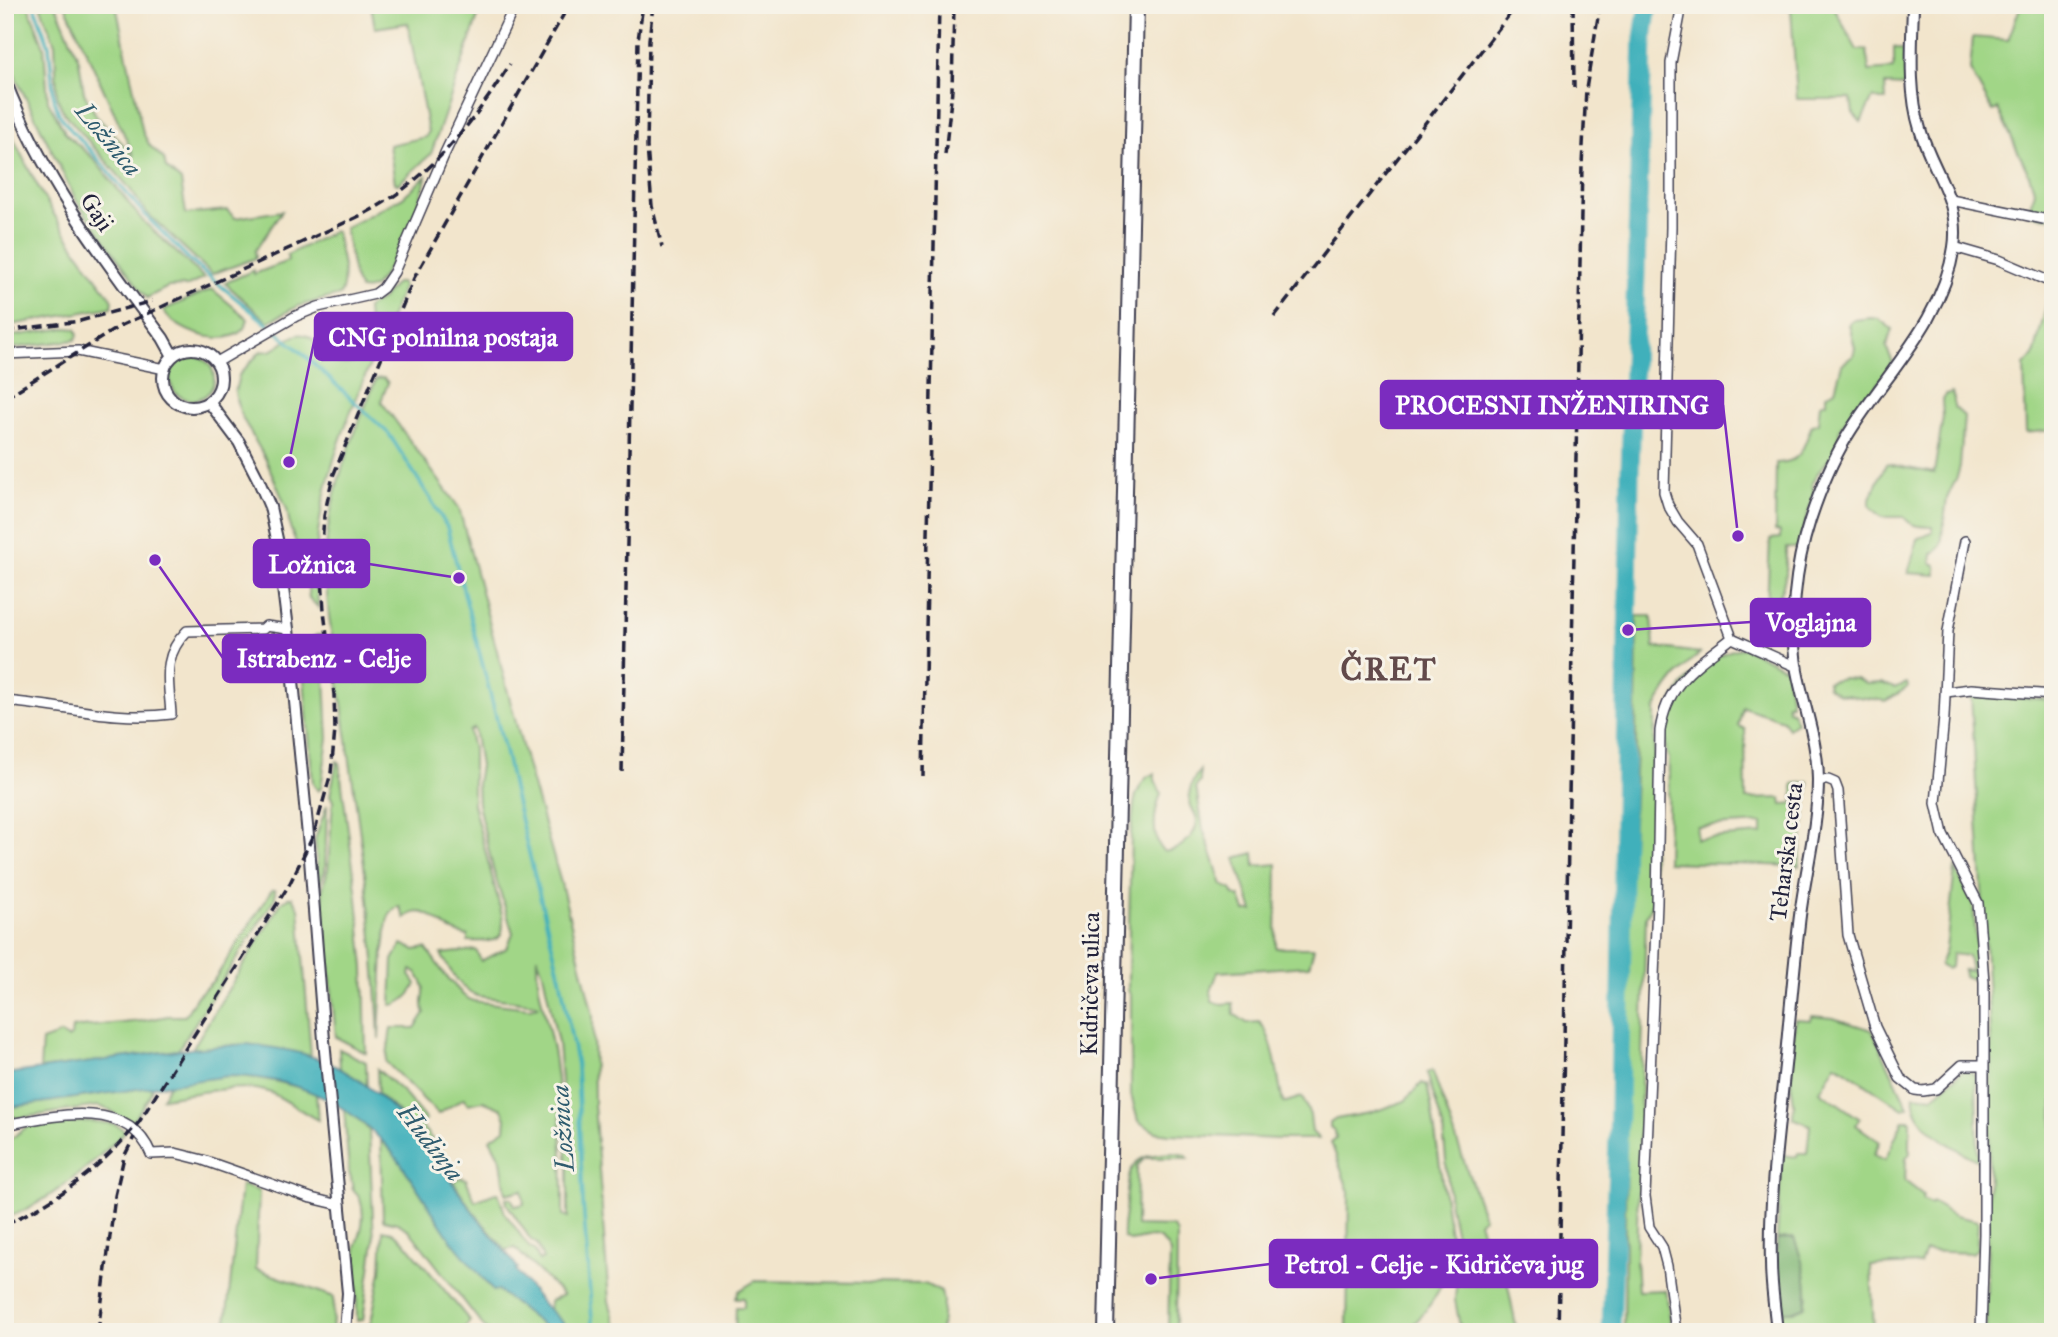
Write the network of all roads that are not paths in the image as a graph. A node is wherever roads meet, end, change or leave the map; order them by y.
1 (515, 5) edge
2 (1136, 5) edge
3 (1682, 5) edge
4 (1913, 5) edge
5 (5, 80) edge
6 (1951, 200) junction
7 (2053, 221) edge
8 (1954, 247) junction
9 (2053, 283) edge
10 (5, 354) edge
11 (173, 356) junction
12 (217, 362) junction
13 (165, 369) junction
14 (209, 402) junction
15 (1965, 541) dead end
16 (288, 629) junction
17 (1732, 638) junction
18 (1797, 667) junction
19 (1946, 692) junction
20 (2053, 695) edge
21 (5, 701) edge
22 (1818, 780) junction
23 (1984, 1065) junction
24 (5, 1125) edge
25 (340, 1205) junction
26 (345, 1332) edge
27 (1106, 1332) edge
28 (1676, 1332) edge
29 (1777, 1332) edge
30 (1981, 1332) edge

1 - 12 street
2 - 27 main road, Kidričeva ulica
3 - 17 street
4 - 6 street, Teharska cesta
5 - 11 street, Gaji
6 - 7 street
6 - 8 street, Teharska cesta
8 - 9 street
8 - 18 street, Teharska cesta
10 - 13 street
11 - 12 street
11 - 13 street
12 - 14 street
13 - 14 street
14 - 16 street
15 - 19 street
16 - 21 street
16 - 25 street
17 - 18 street
17 - 28 street
18 - 22 street, Teharska cesta
19 - 20 street
19 - 23 street
22 - 23 street
22 - 29 street, Teharska cesta
23 - 30 street
24 - 25 street
25 - 26 street

